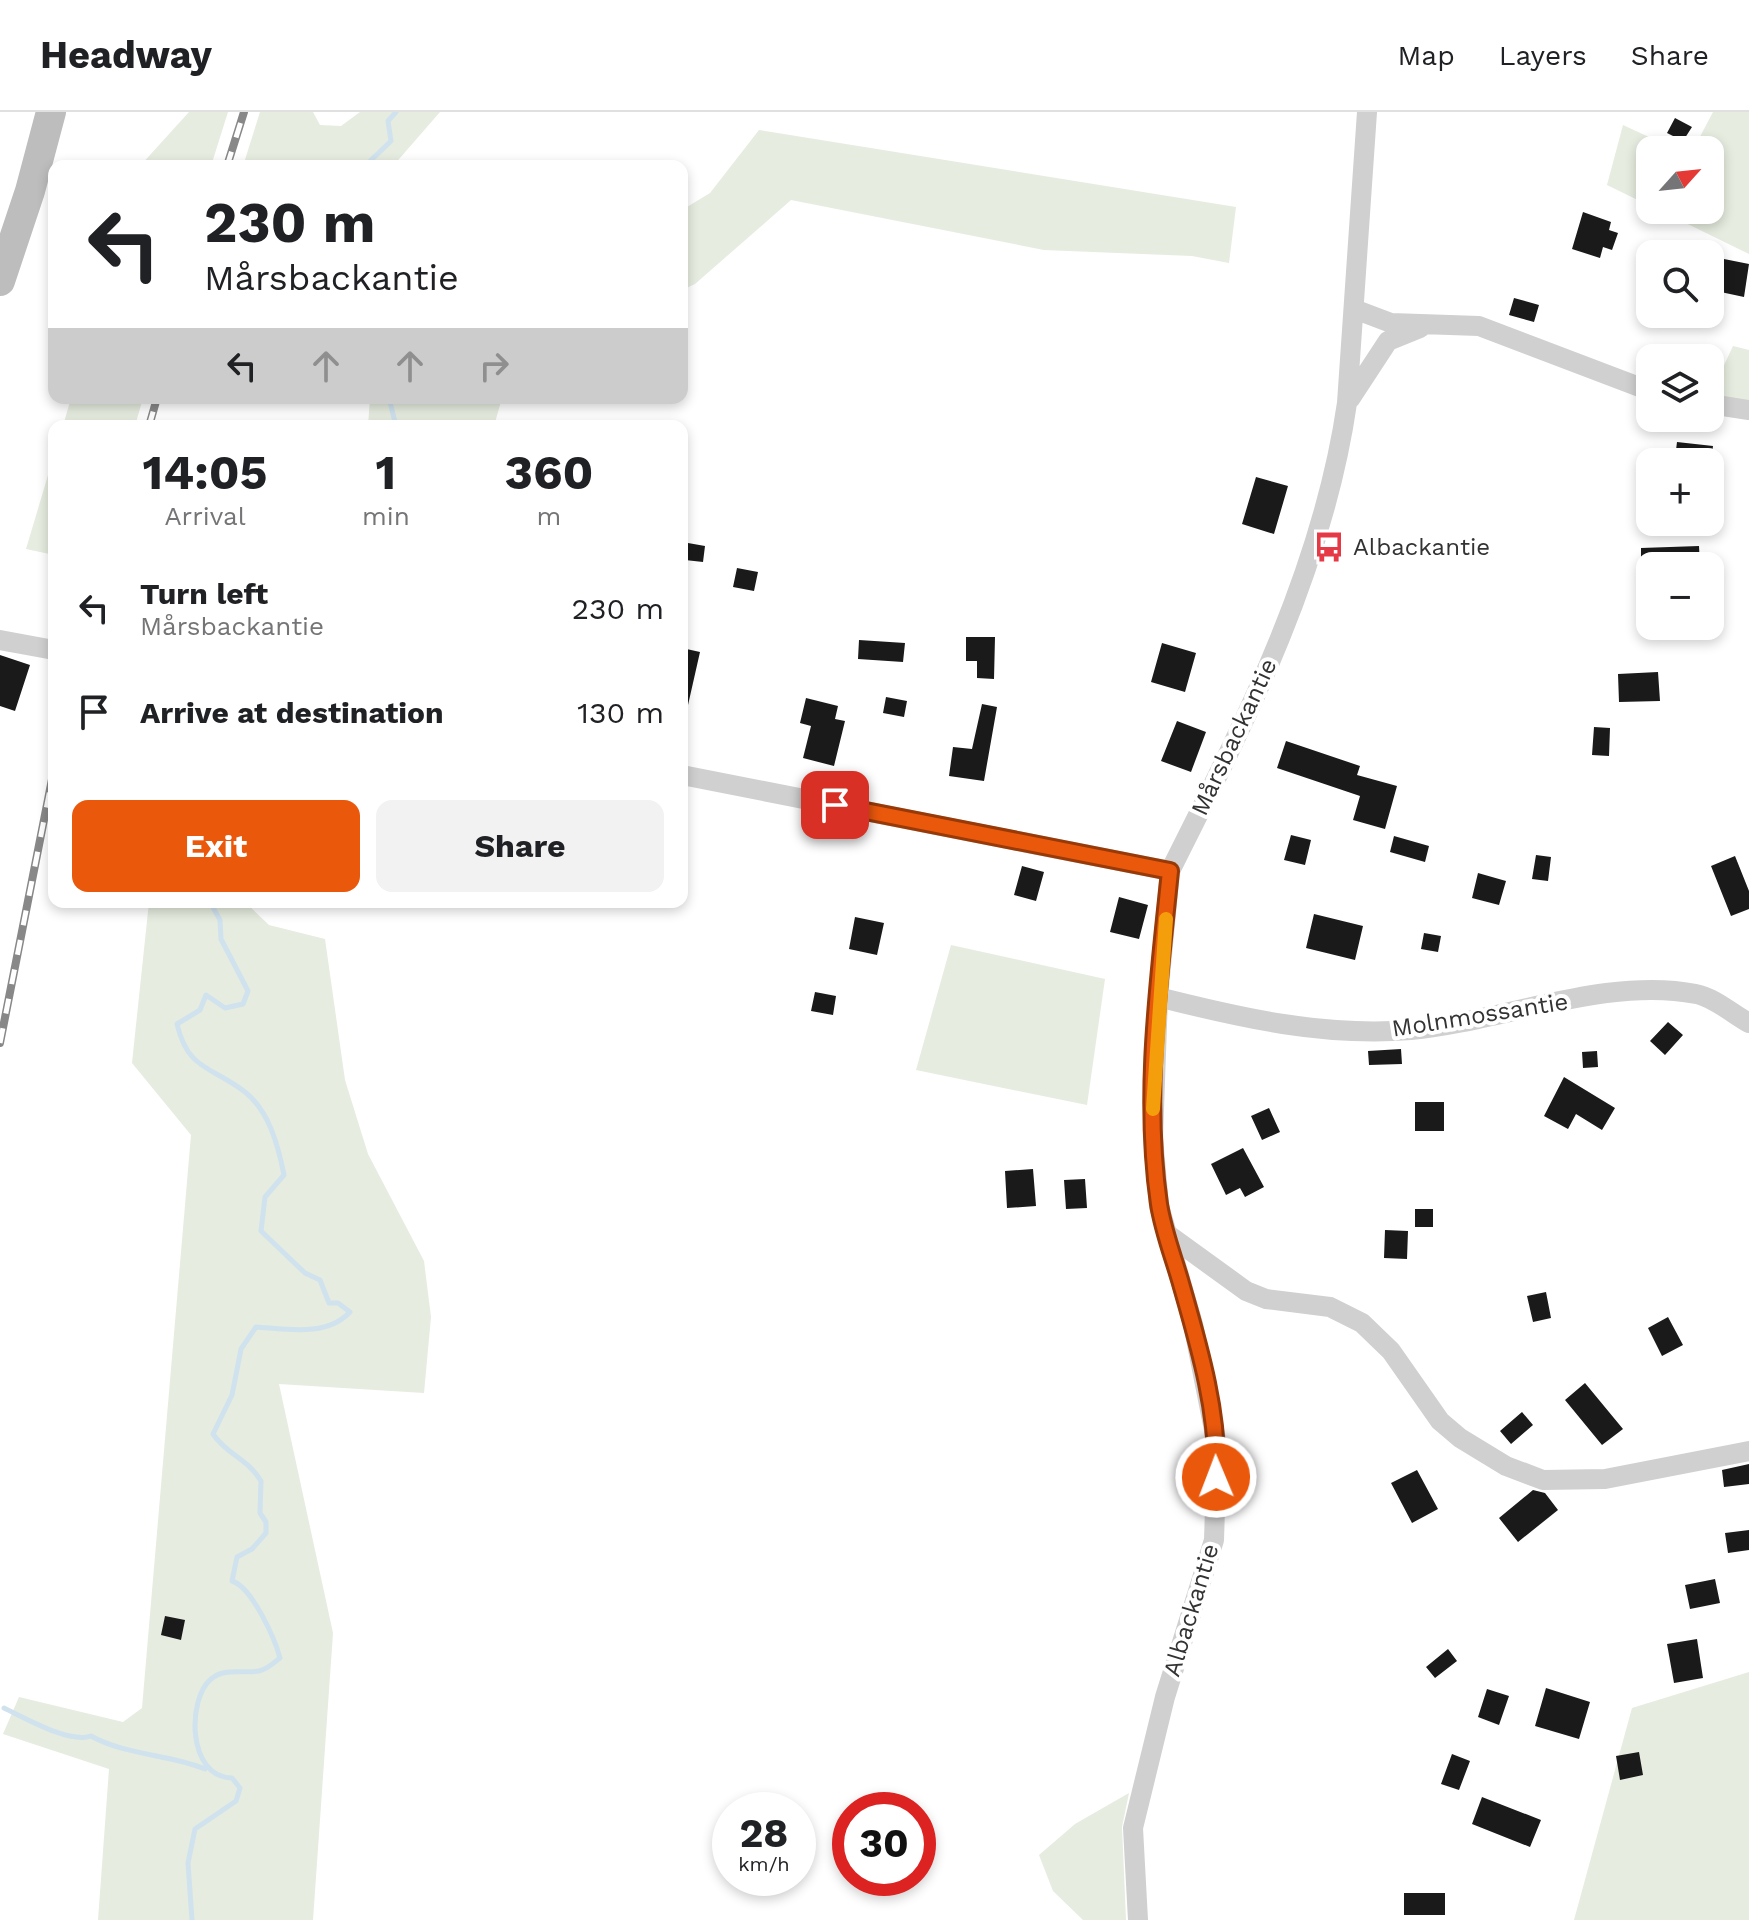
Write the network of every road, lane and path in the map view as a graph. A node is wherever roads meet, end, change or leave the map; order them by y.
1 (51, 112) edge
2 (1367, 112) edge
3 (0, 281) edge
4 (1354, 309) junction
5 (1428, 326) junction
6 (1636, 386) edge
7 (1347, 403) junction
8 (1724, 406) edge
9 (1749, 410) edge
10 (0, 640) edge
11 (48, 649) edge
12 (688, 776) edge
13 (1170, 871) junction
14 (1158, 997) junction
15 (1749, 1023) edge
16 (1166, 1233) junction
17 (1749, 1451) edge
18 (1138, 1920) edge

1 - 3 street
2 - 4 street, Mårsbackantie
4 - 5 street
4 - 7 street, Mårsbackantie
5 - 6 street
5 - 7 street
7 - 13 street, Mårsbackantie
8 - 9 street
10 - 11 street
12 - 13 street
13 - 14 street, Albackantie
14 - 15 street, Molnmossantie
14 - 16 street, Albackantie
16 - 17 street
16 - 18 street, Albackantie

